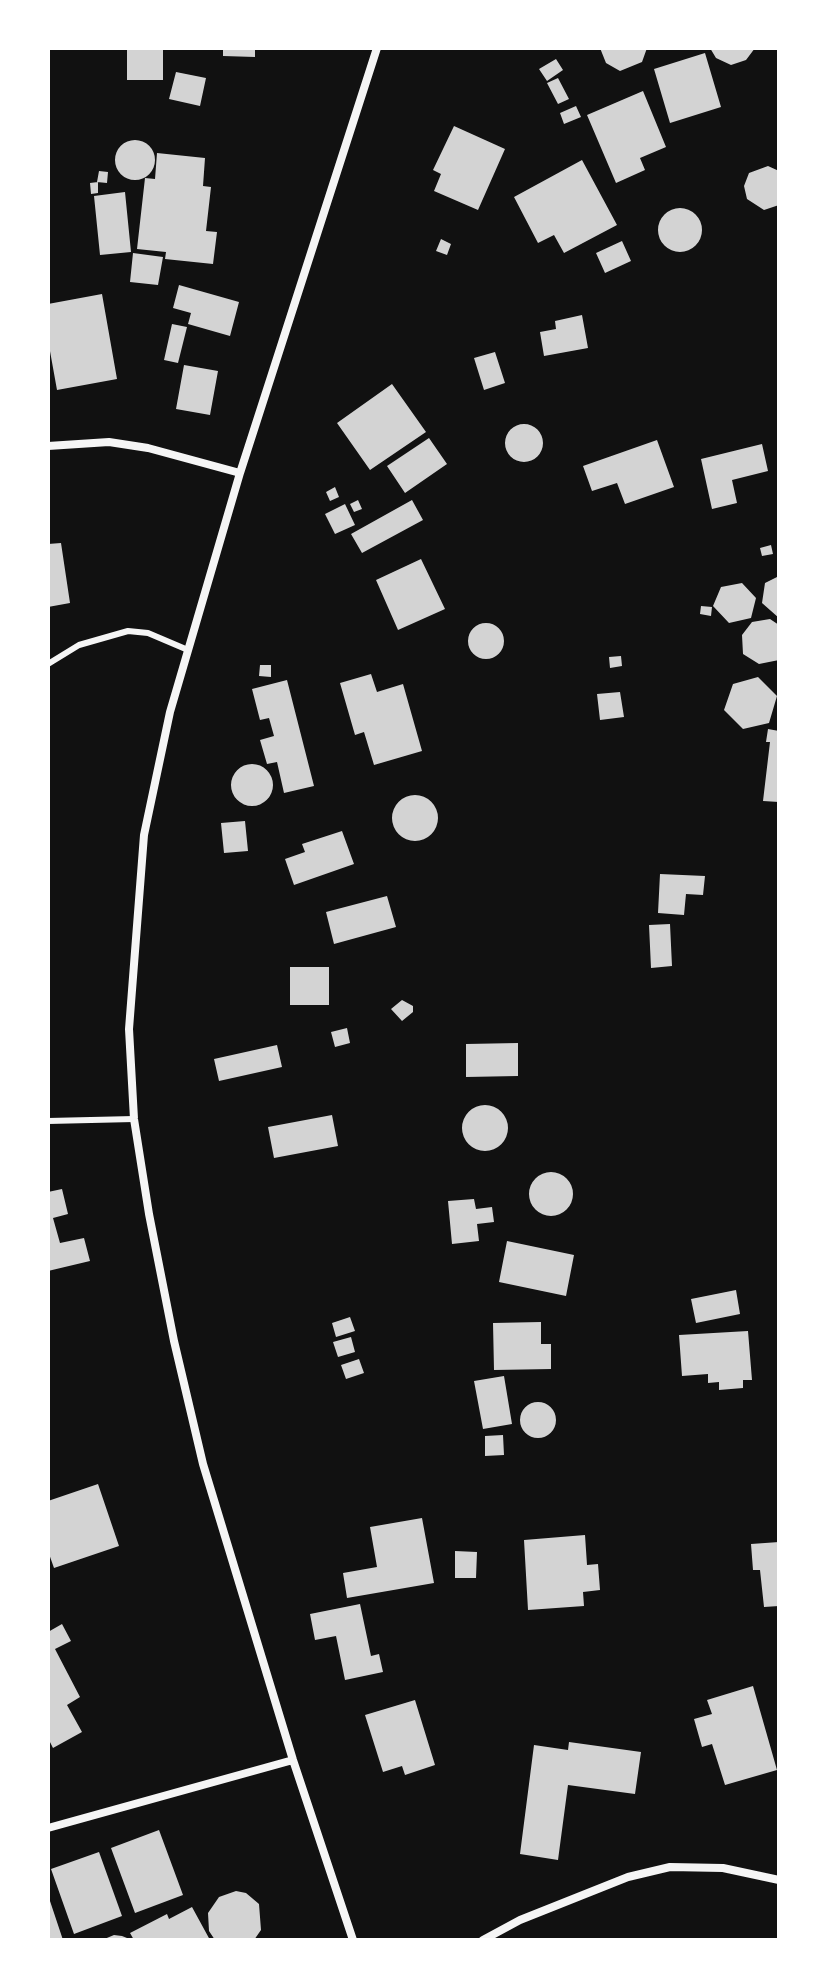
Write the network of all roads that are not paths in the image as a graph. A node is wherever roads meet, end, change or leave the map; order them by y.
1 (377, 48) edge
2 (48, 446) edge
3 (240, 473) junction
4 (188, 650) junction
5 (48, 664) edge
6 (134, 1119) junction
7 (48, 1121) edge
8 (293, 1760) junction
9 (48, 1828) edge
10 (779, 1880) edge
11 (353, 1940) edge
12 (483, 1940) edge

1 - 3 street
2 - 3 street
3 - 4 street
4 - 5 lane
4 - 6 street
6 - 7 lane
6 - 8 street
8 - 9 street
8 - 11 street
10 - 12 street

